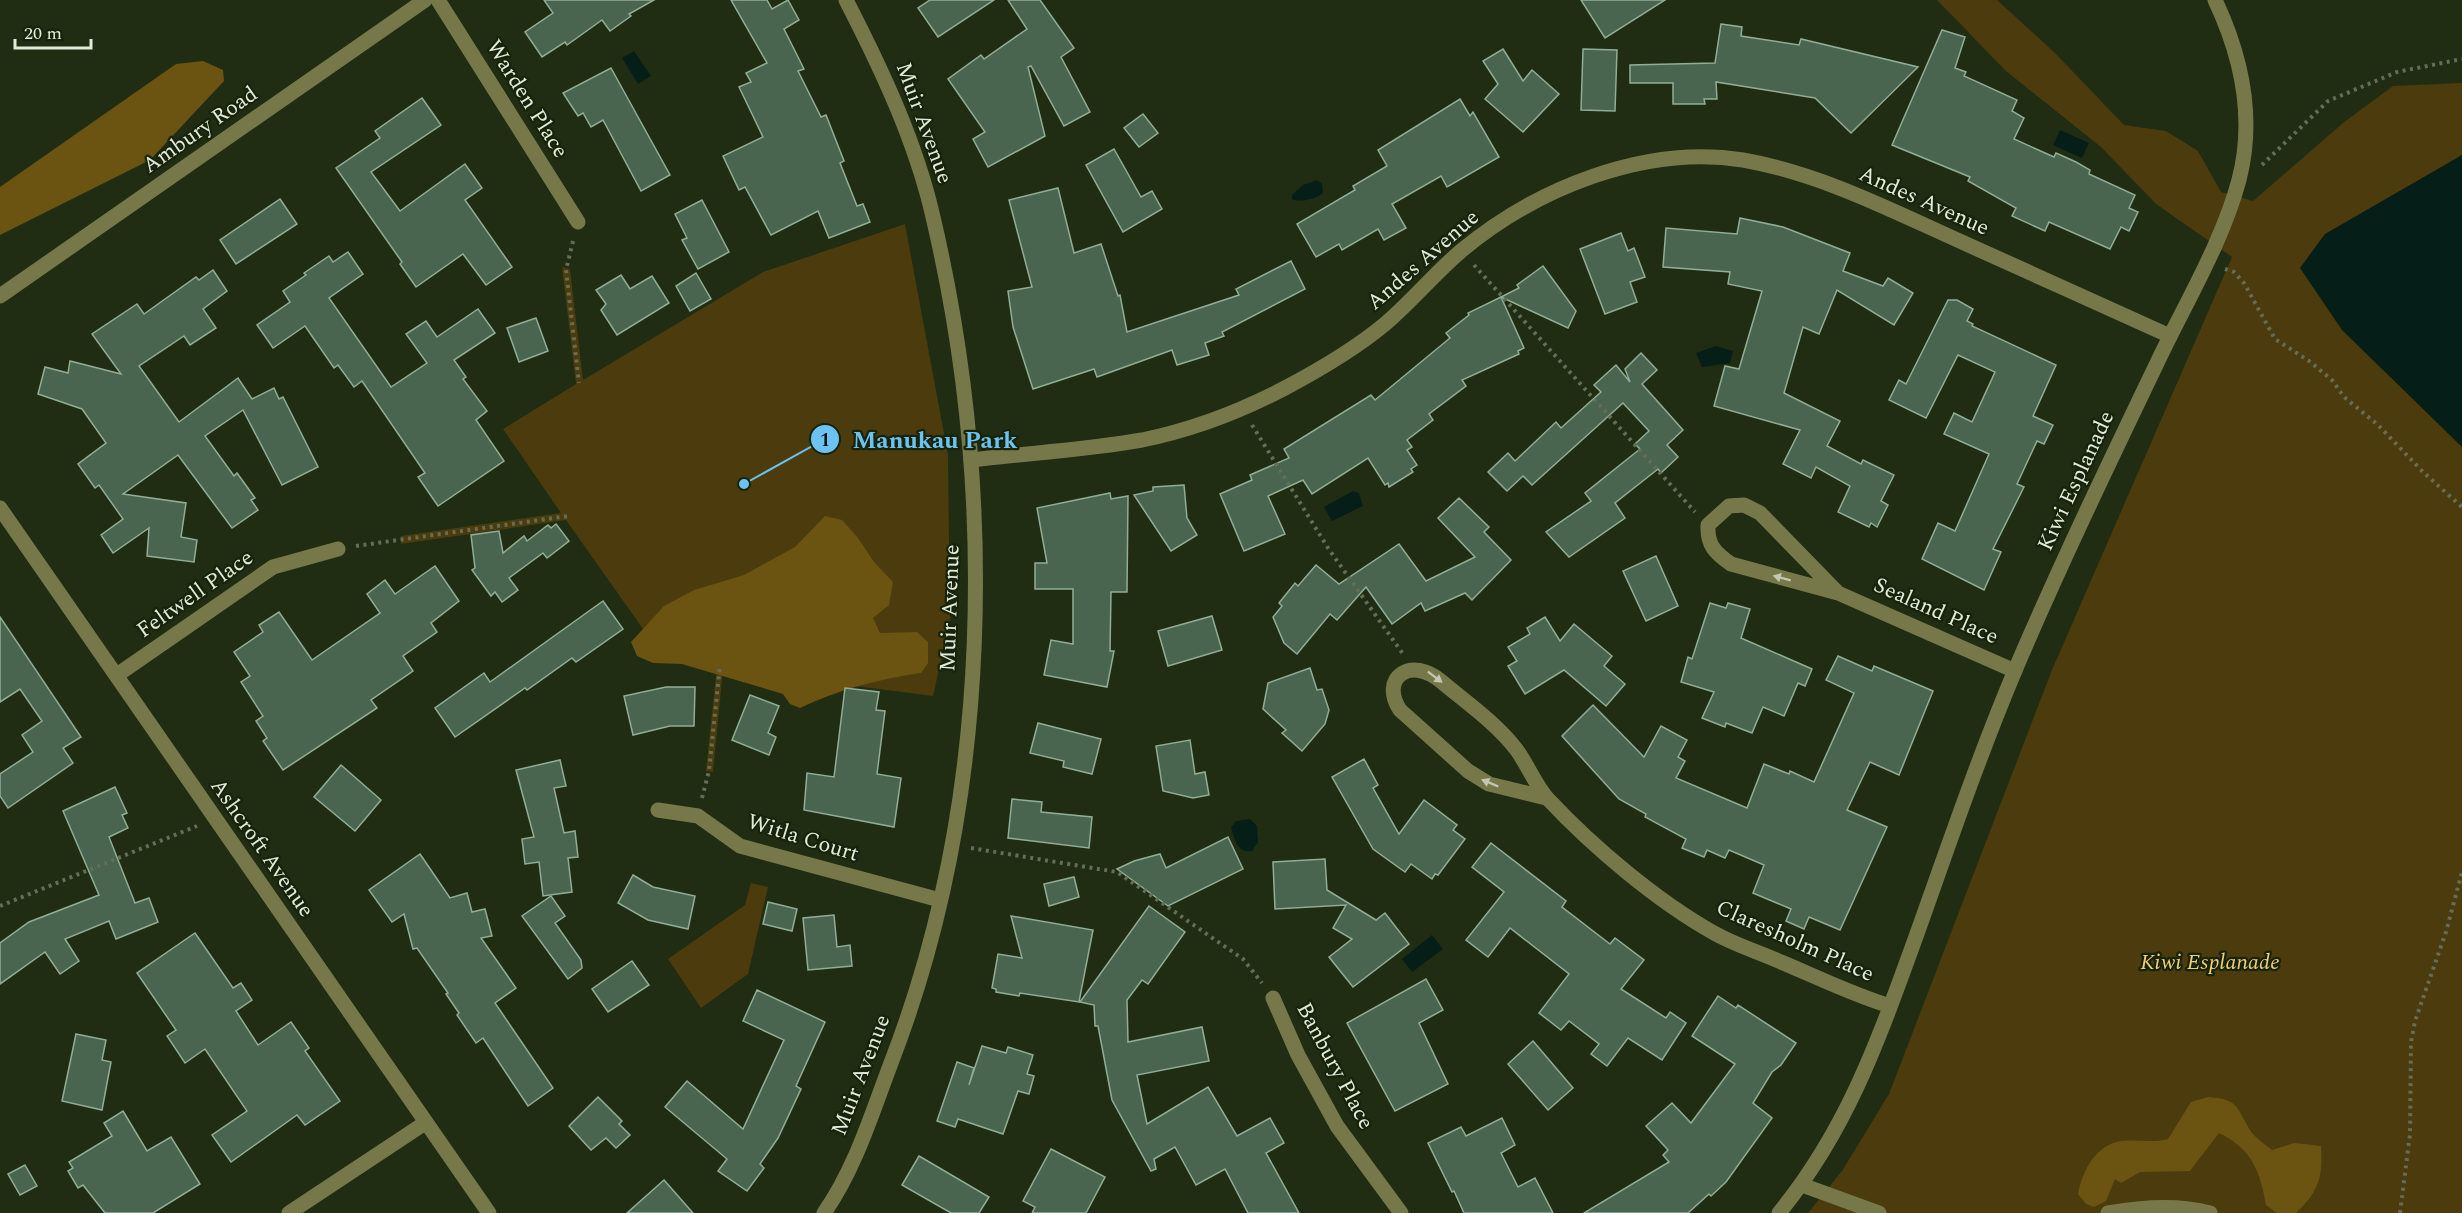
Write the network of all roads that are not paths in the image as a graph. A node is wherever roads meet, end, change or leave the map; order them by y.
1 (425, 0) edge
2 (438, 0) edge
3 (846, 0) edge
4 (2215, 0) edge
5 (578, 222) road end
6 (0, 296) edge
7 (2170, 336) junction
8 (971, 460) junction
9 (0, 508) edge
10 (338, 549) road end
11 (1838, 593) junction
12 (2015, 671) junction
13 (117, 675) junction
14 (1546, 798) junction
15 (658, 810) dead end
16 (940, 900) junction
17 (1273, 998) road end
18 (1890, 1006) junction
19 (425, 1123) junction
20 (1802, 1185) junction
21 (830, 1211) edge
22 (289, 1213) edge
23 (489, 1213) edge
24 (1401, 1213) edge
25 (1779, 1213) edge
26 (1879, 1213) edge
27 (2108, 1213) edge
28 (2210, 1213) edge

1 - 6 street, Ambury Road
2 - 5 street, Warden Place
3 - 8 street, Muir Avenue
4 - 7 street, Kiwi Esplanade
7 - 8 street, Andes Avenue
7 - 12 street, Kiwi Esplanade
8 - 16 street, Muir Avenue
9 - 13 street, Ashcroft Avenue
10 - 13 street, Feltwell Place
11 -> 11 street, Sealand Place
11 - 12 street, Sealand Place
12 - 18 street, Kiwi Esplanade
13 - 19 street, Ashcroft Avenue
14 -> 14 street, Claresholm Place
14 - 18 street, Claresholm Place
15 - 16 street, Witla Court
16 - 21 street, Muir Avenue
17 - 24 street, Banbury Place
18 - 20 street, Kiwi Esplanade
19 - 22 street
19 - 23 street, Ashcroft Avenue
20 - 25 street, Kiwi Esplanade
20 - 26 street
27 - 28 street

